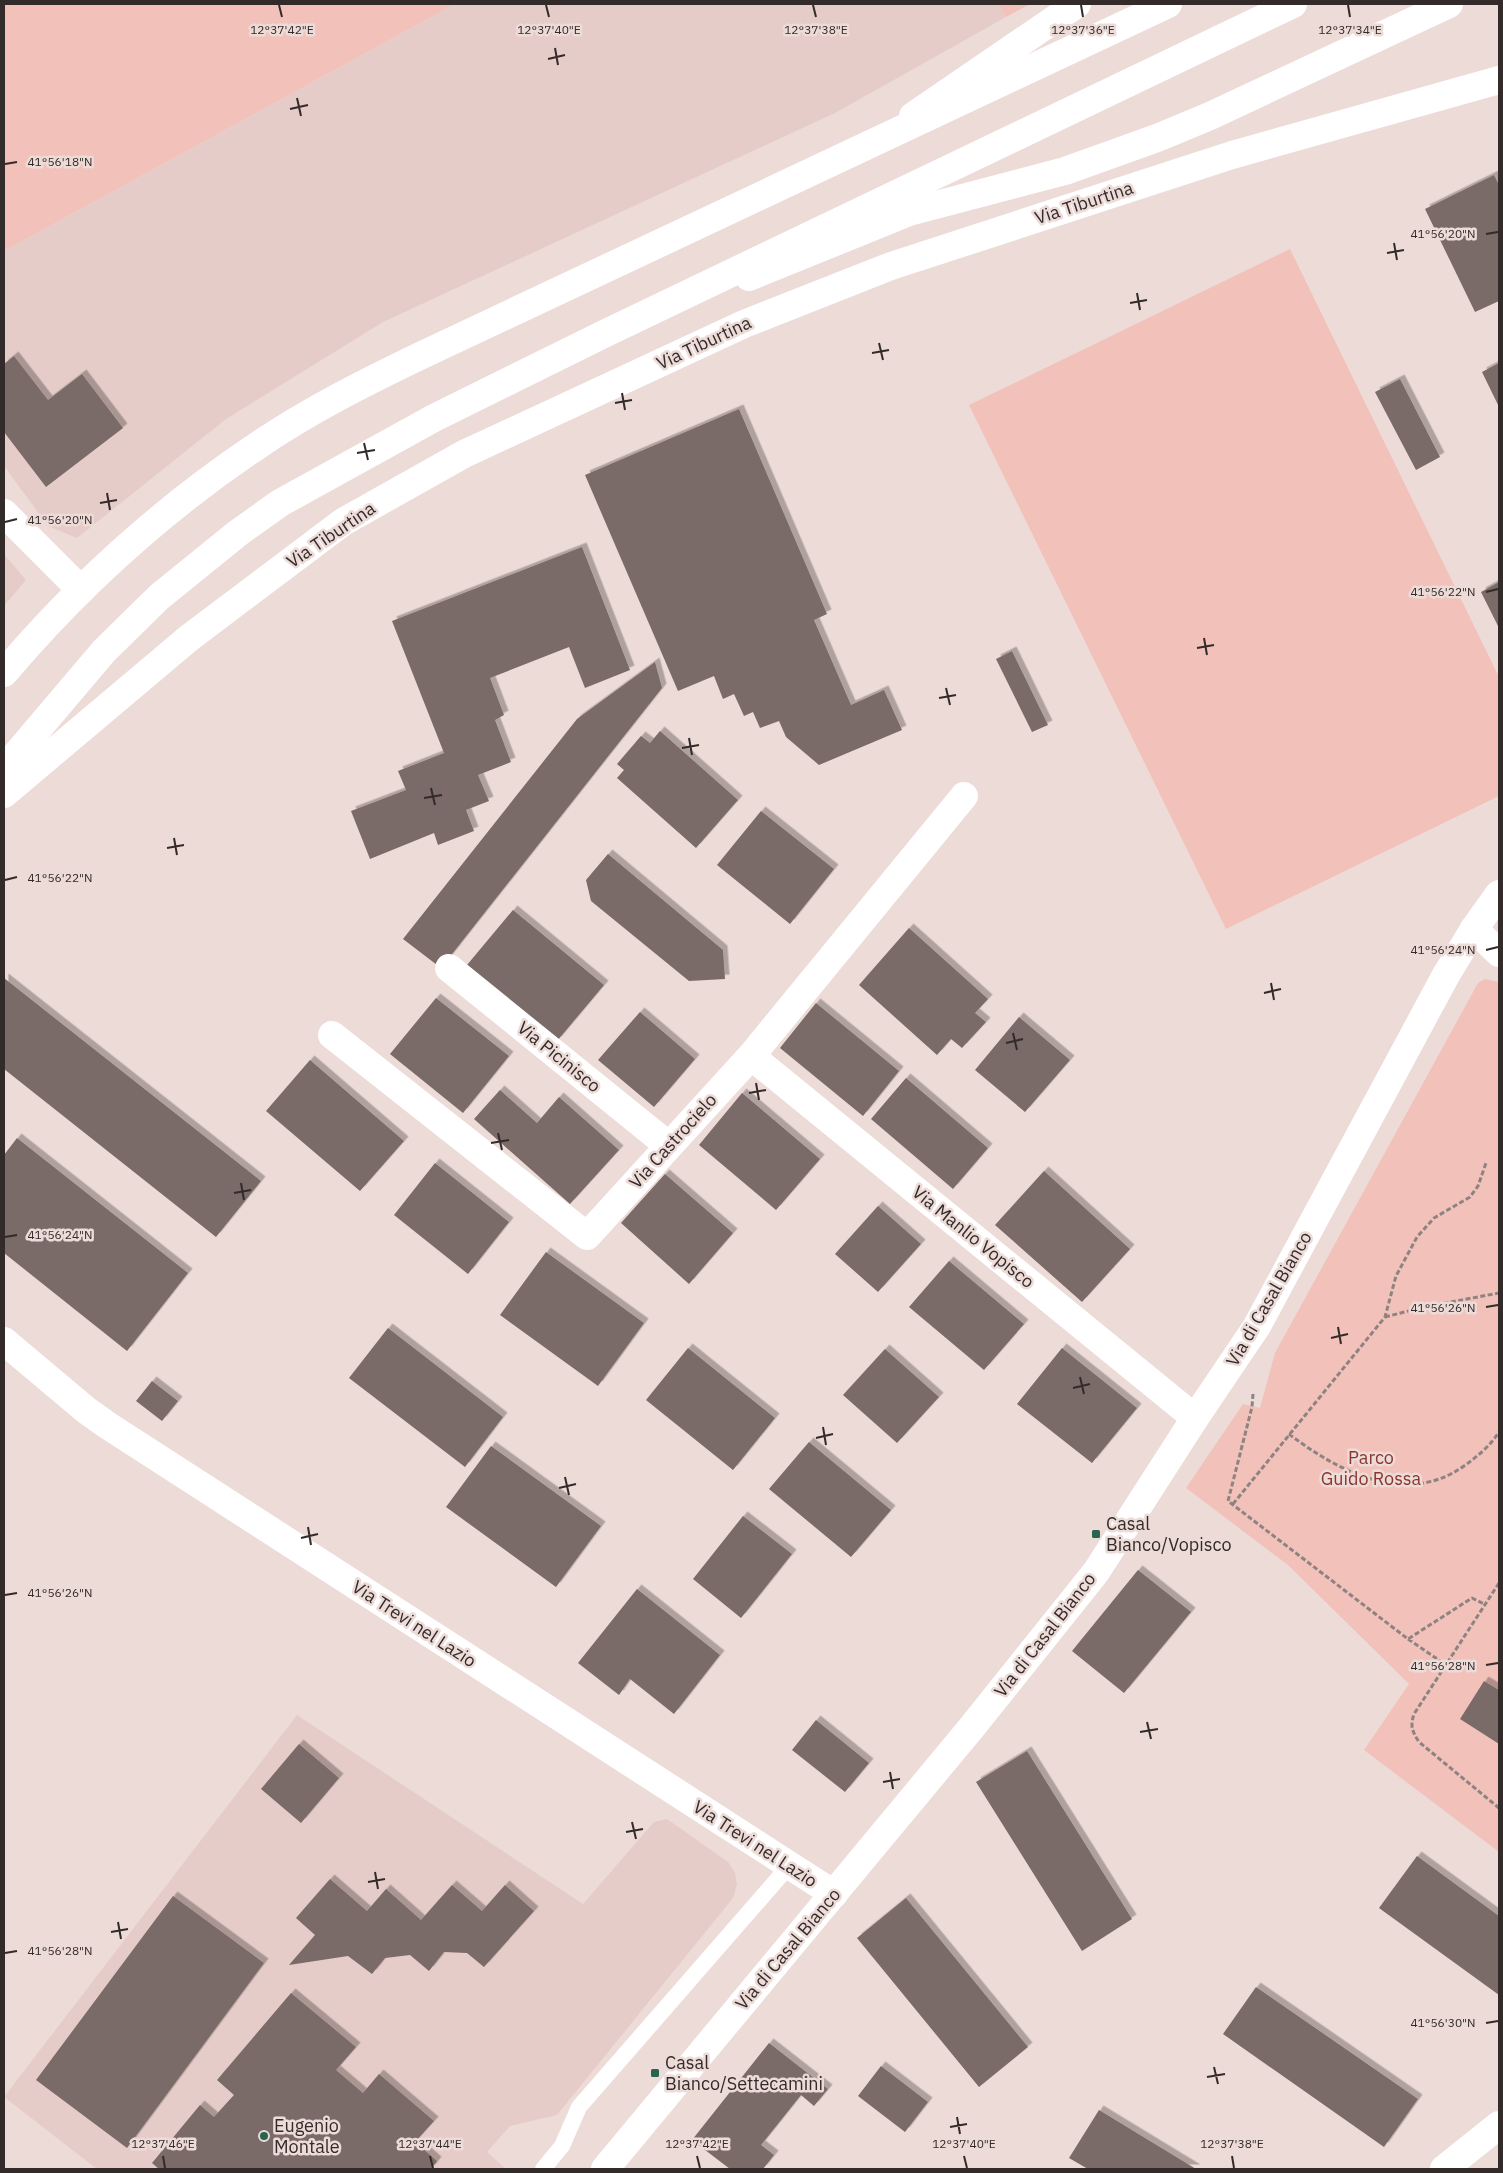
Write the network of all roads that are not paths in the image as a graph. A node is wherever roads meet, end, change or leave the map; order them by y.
1 (1076, 4) edge
2 (1168, 4) edge
3 (1293, 4) edge
4 (1449, 4) edge
5 (1499, 80) edge
6 (872, 144) junction
7 (606, 333) junction
8 (4, 513) edge
9 (81, 590) junction
10 (4, 674) edge
11 (4, 769) edge
12 (4, 794) edge
13 (964, 796) dead end
14 (1499, 894) edge
15 (1474, 929) junction
16 (1499, 953) edge
17 (449, 968) dead end
18 (332, 1035) dead end
19 (751, 1056) junction
20 (669, 1146) junction
21 (4, 1341) edge
22 (1195, 1418) junction
23 (789, 1866) junction
24 (834, 1894) junction
25 (1499, 2125) edge
26 (543, 2169) edge
27 (605, 2169) edge
28 (1444, 2169) edge

1 - 6 street
2 - 6 street
3 - 7 street, Via Tiburtina
4 - 7 street, Via Tiburtina
5 - 12 street, Via Tiburtina
6 - 9 street
7 - 11 street, Via Tiburtina
8 - 9 street
9 - 10 street
13 - 19 street, Via Castrocielo
14 - 15 street, Via di Casal Bianco
15 - 16 street
15 - 22 street, Via di Casal Bianco
17 - 20 street, Via Picinisco
18 - 20 street, Via Castrocielo
19 - 20 street, Via Castrocielo
19 - 22 street, Via Manlio Vopisco
21 - 23 street, Via Trevi nel Lazio
22 - 24 street, Via di Casal Bianco
23 - 24 street, Via Trevi nel Lazio
23 - 26 lane
24 - 27 street, Via di Casal Bianco
25 - 28 street

